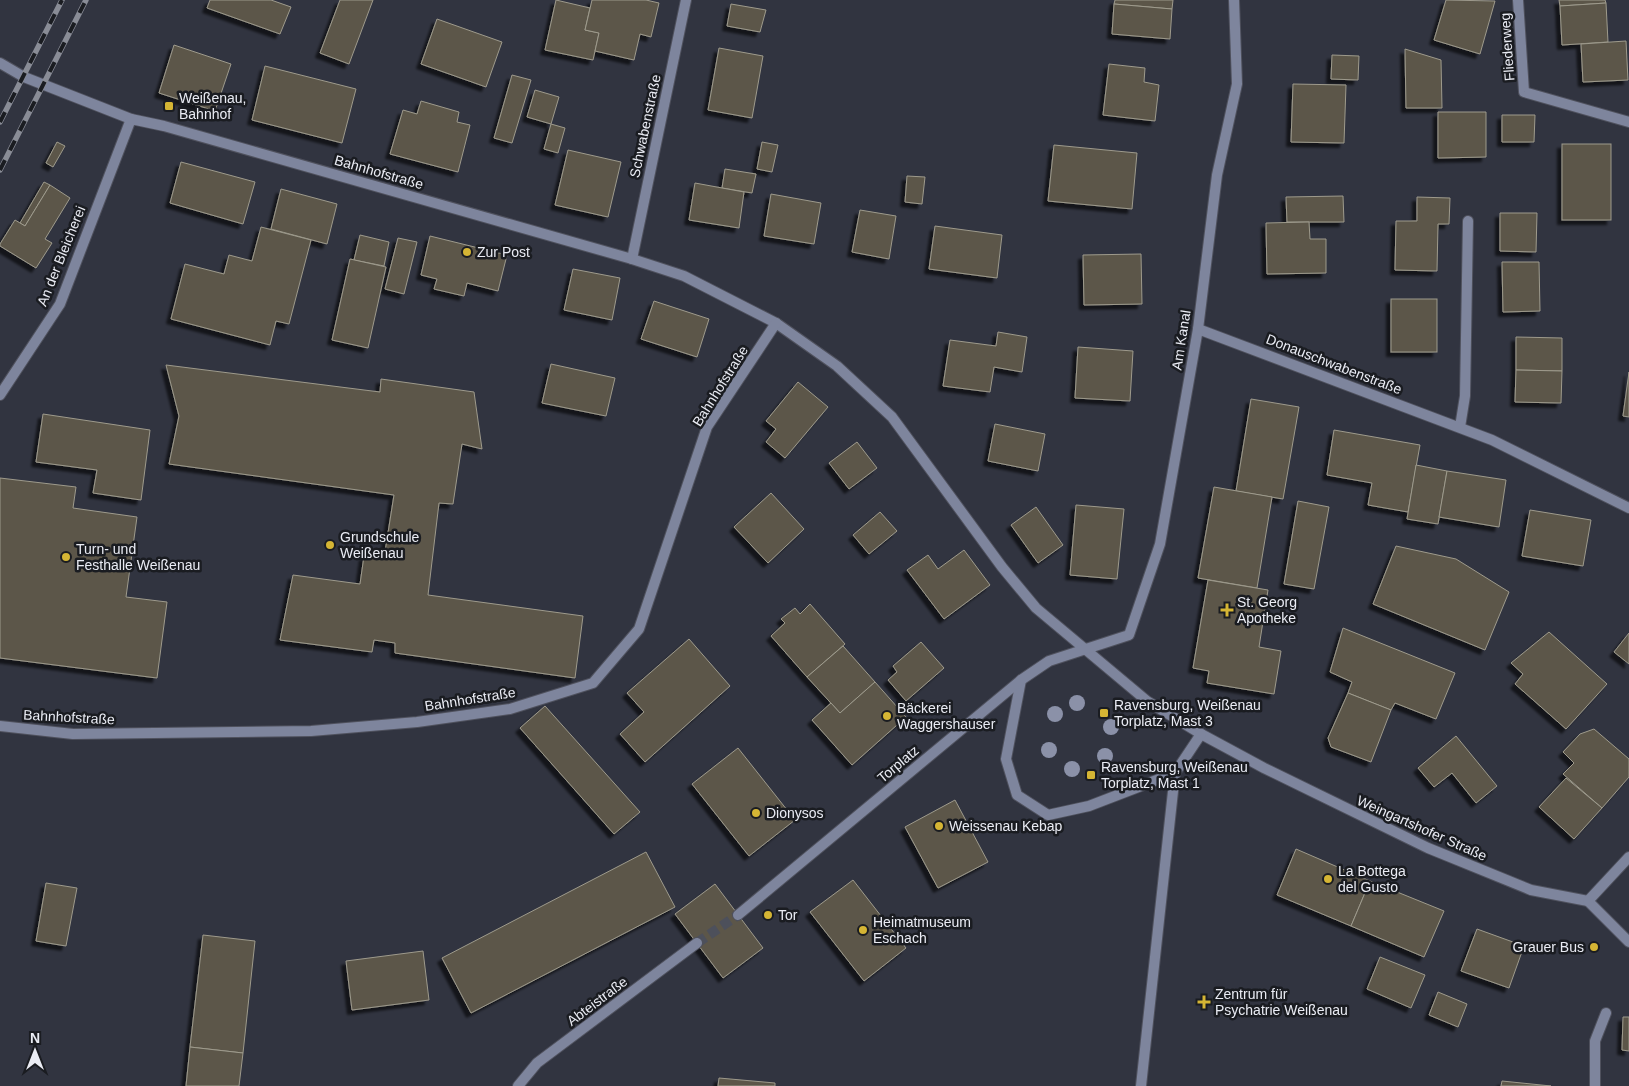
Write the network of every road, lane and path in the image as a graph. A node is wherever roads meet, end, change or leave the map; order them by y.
1 (686, 0) edge
2 (1234, 0) edge
3 (1518, 0) edge
4 (0, 63) edge
5 (131, 118) junction
6 (1629, 122) edge
7 (1468, 221) dead end
8 (632, 259) junction
9 (776, 323) junction
10 (1198, 329) junction
11 (0, 395) edge
12 (1460, 427) junction
13 (1629, 508) edge
14 (1085, 649) junction
15 (1021, 680) junction
16 (0, 726) edge
17 (1201, 734) junction
18 (1175, 773) junction
19 (1629, 857) edge
20 (1588, 901) junction
21 (738, 915) tunnel mouth
22 (1629, 942) edge
23 (697, 943) tunnel mouth
24 (1606, 1013) dead end
25 (518, 1086) edge
26 (1141, 1086) edge
27 (1595, 1086) edge

1 - 8 street, Schwabenstraße
2 - 10 street, Am Kanal
3 - 6 street, Fliederweg
4 - 5 street, Bahnhofstraße
5 - 8 street, Bahnhofstraße
5 - 11 street, An der Bleicherei
7 - 12 street
8 - 9 street, Bahnhofstraße
9 - 14 street, Bahnhofstraße
9 - 16 street, Bahnhofstraße
10 - 12 street, Donauschwabenstraße
10 - 14 street, Am Kanal
12 - 13 street, Donauschwabenstraße
14 - 15 street, Torplatz
14 - 17 street, Weingartshofer Straße
15 - 18 street
15 - 21 street, Torplatz
17 - 18 street
17 - 20 street, Weingartshofer Straße
18 - 26 street
19 - 20 street
20 - 22 street
23 - 25 street, Abteistraße
24 - 27 street

